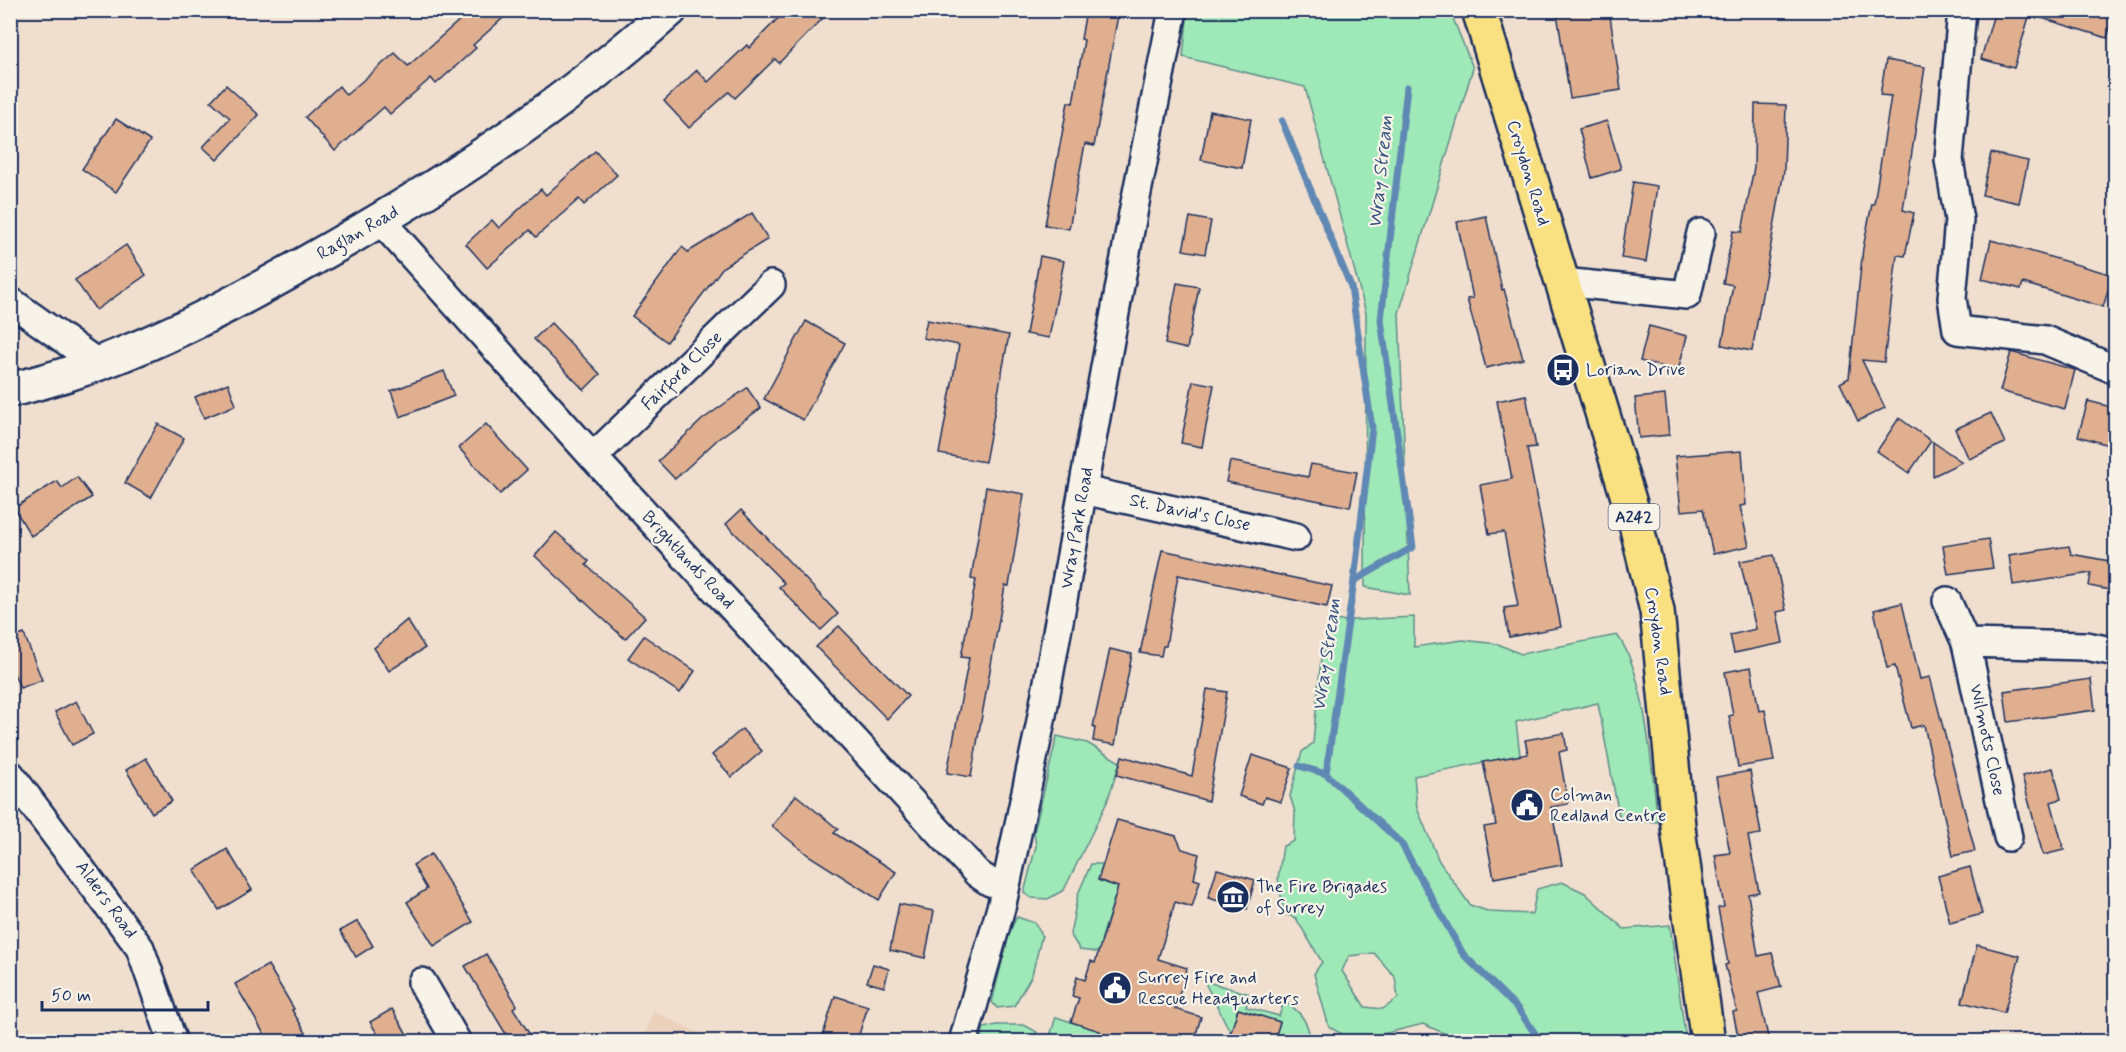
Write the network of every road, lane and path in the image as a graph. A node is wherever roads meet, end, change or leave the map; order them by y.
1 (670, 10) edge
2 (1173, 10) edge
3 (1479, 10) edge
4 (1962, 10) edge
5 (381, 221) junction
6 (1701, 233) dead end
7 (1563, 282) junction
8 (771, 285) dead end
9 (10, 301) edge
10 (100, 365) junction
11 (2115, 370) edge
12 (10, 390) edge
13 (593, 457) junction
14 (1083, 490) junction
15 (1296, 537) dead end
16 (1947, 601) dead end
17 (1966, 643) junction
18 (2115, 652) edge
19 (10, 774) edge
20 (2008, 837) dead end
21 (1005, 886) junction
22 (422, 982) dead end
23 (173, 1041) edge
24 (457, 1041) edge
25 (963, 1041) edge
26 (1708, 1041) edge

1 - 5 street, Raglan Road
2 - 14 street, Wray Park Road
3 - 7 main road, Croydon Road / A242
4 - 11 street
5 - 10 street, Raglan Road
5 - 13 street, Brightlands Road
6 - 7 street
7 - 26 main road, Croydon Road / A242
8 - 13 street, Fairford Close
9 - 10 street
10 - 12 street, Raglan Road
13 - 21 street, Brightlands Road
14 - 15 street, St. David's Close
14 - 21 street, Wray Park Road
16 - 17 street, Wilmots Close
17 - 18 street
17 - 20 street, Wilmots Close
19 - 23 street, Alders Road
21 - 25 street, Wray Park Road
22 - 24 street

